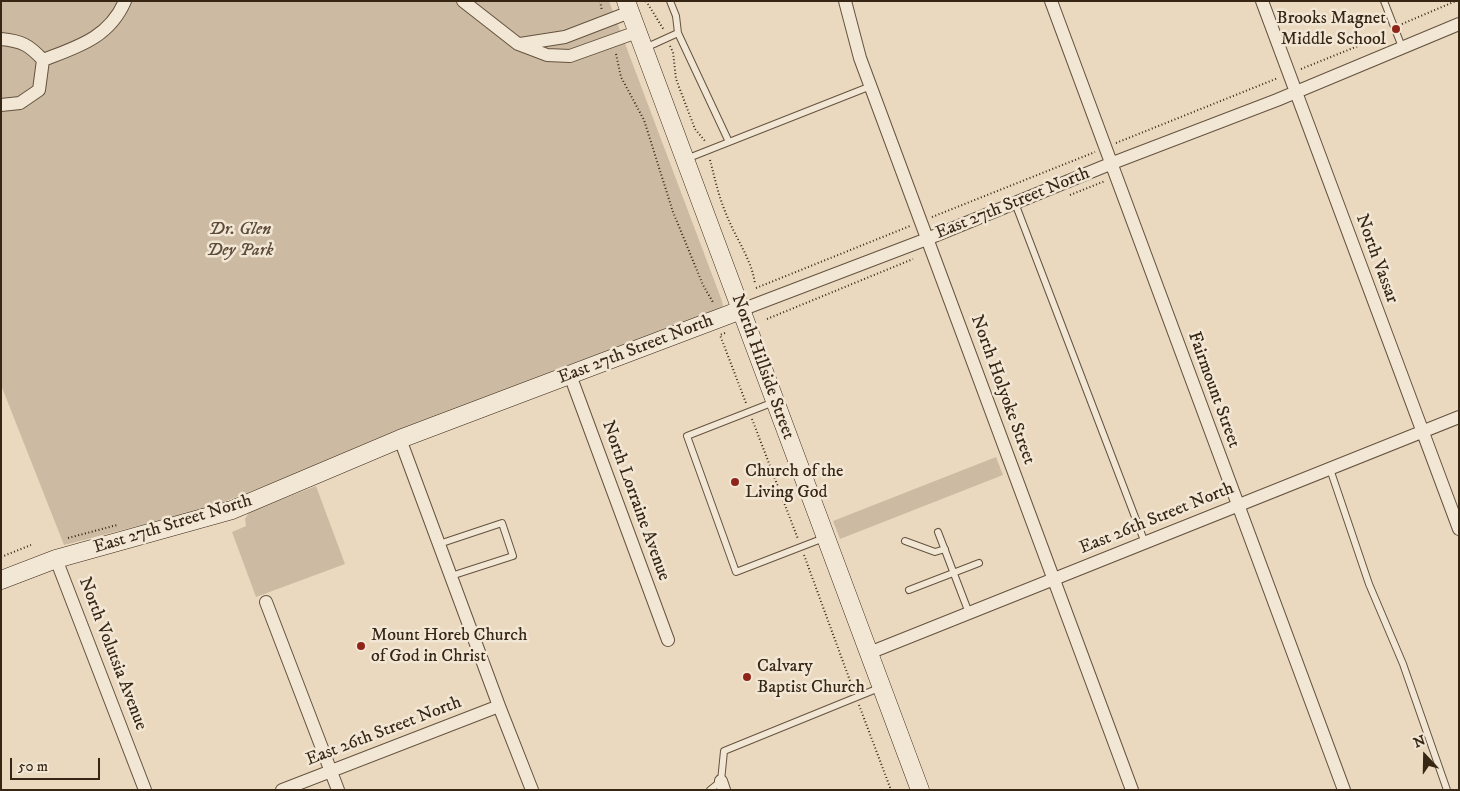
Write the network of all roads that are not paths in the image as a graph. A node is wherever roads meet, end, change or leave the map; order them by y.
1 (125, 1) edge
2 (463, 1) edge
3 (670, 1) edge
4 (844, 1) edge
5 (1051, 1) edge
6 (1262, 1) edge
7 (1384, 1) edge
8 (628, 7) edge
9 (1459, 24) edge
10 (678, 33) junction
11 (1, 40) edge
12 (640, 40) junction
13 (518, 44) junction
14 (1402, 47) junction
15 (43, 60) junction
16 (871, 86) junction
17 (1296, 92) junction
18 (1, 105) edge
19 (729, 142) junction
20 (685, 160) junction
21 (1110, 164) junction
22 (1015, 203) junction
23 (927, 239) junction
24 (741, 310) junction
25 (570, 375) junction
26 (775, 401) junction
27 (1459, 417) edge
28 (1422, 432) junction
29 (400, 439) junction
30 (1330, 469) junction
31 (1238, 506) junction
32 (1459, 529) edge
33 (938, 532) dead end
34 (826, 538) junction
35 (905, 541) dead end
36 (1145, 543) junction
37 (439, 544) junction
38 (945, 549) junction
39 (56, 559) junction
40 (979, 563) dead end
41 (954, 573) junction
42 (451, 576) junction
43 (1, 580) edge
44 (1054, 580) junction
45 (909, 590) dead end
46 (266, 602) dead end
47 (970, 613) junction
48 (668, 640) dead end
49 (869, 653) junction
50 (882, 687) junction
51 (499, 706) junction
52 (331, 771) junction
53 (723, 785) edge
54 (145, 790) edge
55 (282, 790) edge
56 (338, 790) edge
57 (532, 790) edge
58 (710, 790) edge
59 (920, 790) edge
60 (1132, 790) edge
61 (1344, 790) edge
62 (1447, 790) edge

1 - 15 street
2 - 13 street
3 - 10 lane
4 - 16 street, North Holyoke Street
5 - 21 street, Fairmount Street
6 - 17 street, North Vassar
7 - 14 lane
8 - 12 main road, North Hillside Street
8 - 13 street
9 - 14 street, East 27th Street North
10 - 12 lane
10 - 19 lane
11 - 15 street
12 - 13 street
12 - 20 main road, North Hillside Street
14 - 17 street, East 27th Street North
15 - 18 street
16 - 19 lane
16 - 23 street, North Holyoke Street
17 - 21 street, East 27th Street North
17 - 28 street, North Vassar
19 - 20 lane
20 - 24 main road, North Hillside Street
21 - 22 street, East 27th Street North
21 - 31 street, Fairmount Street
22 - 23 street, East 27th Street North
22 - 36 lane
23 - 24 street, East 27th Street North
23 - 44 street, North Holyoke Street
24 - 25 main road, East 27th Street North
24 - 26 main road, North Hillside Street
25 - 29 main road, East 27th Street North
25 - 48 street, North Lorraine Avenue
26 - 34 main road, North Hillside Street
26 - 34 lane
27 - 28 street, East 26th Street North
28 - 30 street, East 26th Street North
28 - 32 street, North Vassar
29 - 37 street
29 - 39 main road, East 27th Street North
30 - 31 street, East 26th Street North
30 - 62 lane
31 - 36 street, East 26th Street North
31 - 61 street, Fairmount Street
33 - 38 lane
34 - 49 main road, North Hillside Street
35 - 38 lane
36 - 44 street, East 26th Street North
37 - 42 street
37 - 42 lane
38 - 41 lane
39 - 43 main road, East 27th Street North
39 - 54 street, North Volutsia Avenue
40 - 41 lane
41 - 45 lane
41 - 47 lane
42 - 51 street
44 - 47 street, East 26th Street North
44 - 60 street, North Holyoke Street
46 - 52 street
47 - 49 street, East 26th Street North
49 - 50 main road, North Hillside Street
50 - 53 lane
50 - 59 main road, North Hillside Street
51 - 52 street, East 26th Street North
51 - 57 street
52 - 55 street, East 26th Street North
52 - 56 street
53 - 58 lane

